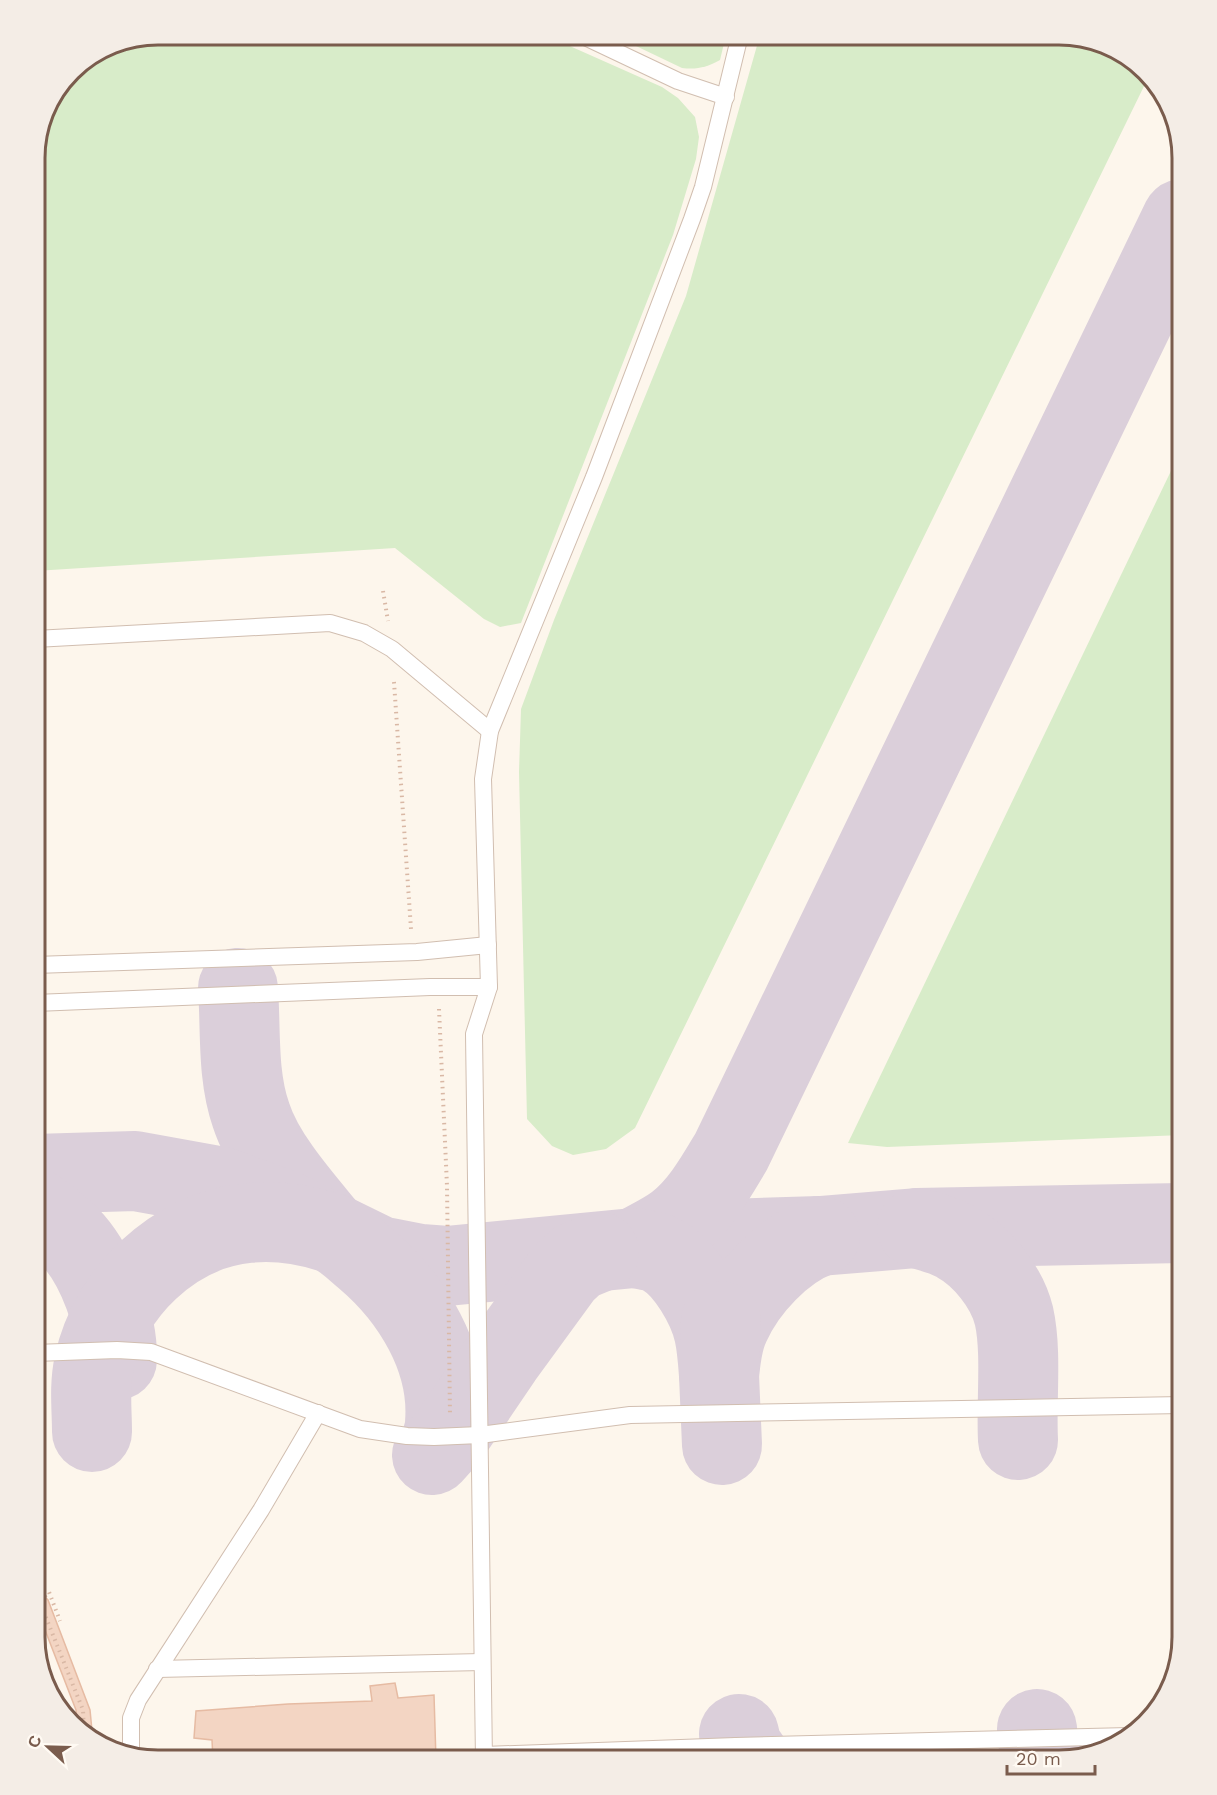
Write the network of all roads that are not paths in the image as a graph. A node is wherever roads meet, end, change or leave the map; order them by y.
1 (602, 45) edge
2 (738, 45) edge
3 (726, 97) junction
4 (45, 638) edge
5 (490, 730) junction
6 (488, 945) junction
7 (45, 965) edge
8 (489, 987) junction
9 (45, 1003) edge
10 (45, 1353) edge
11 (1172, 1405) edge
12 (318, 1413) junction
13 (480, 1434) junction
14 (482, 1662) junction
15 (157, 1669) junction
16 (1113, 1736) edge
17 (131, 1746) edge
18 (736, 1746) junction
19 (484, 1750) edge
20 (652, 1750) edge
21 (732, 1750) edge

1 - 3 lane
2 - 3 lane
3 - 5 lane
4 - 5 lane
5 - 6 lane
6 - 7 lane
6 - 8 lane
8 - 9 lane
8 - 13 lane
10 - 12 lane
11 - 13 lane
12 - 13 lane
12 - 15 lane
13 - 14 lane
14 - 15 lane
14 - 19 lane
15 - 17 lane
16 - 18 lane
18 - 20 lane
18 - 21 lane

